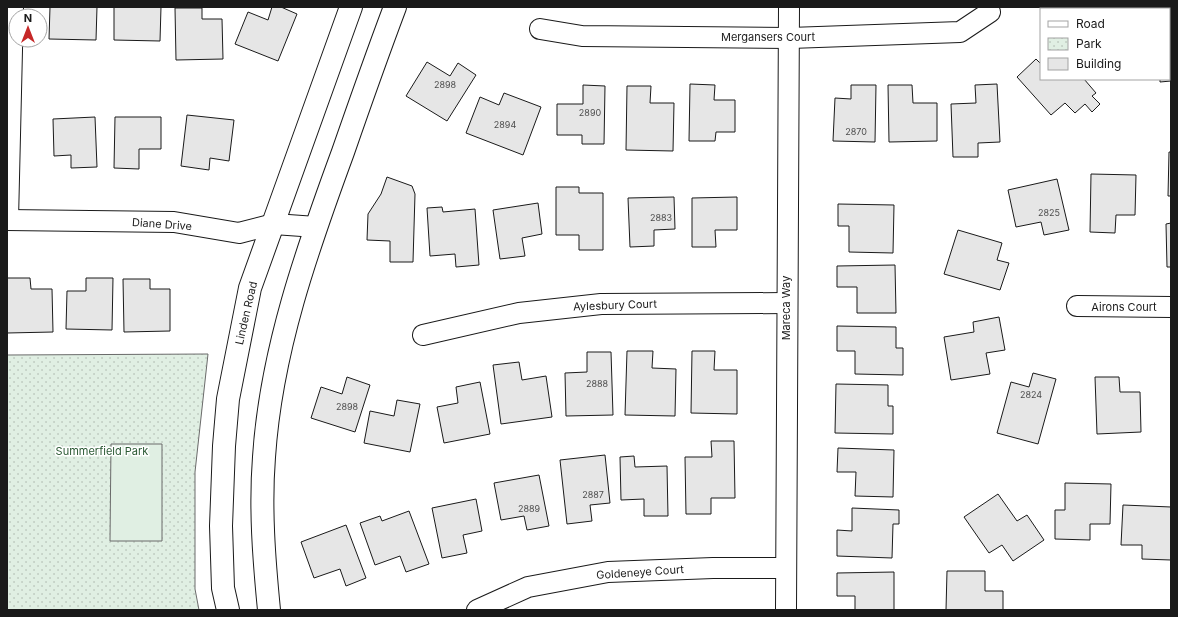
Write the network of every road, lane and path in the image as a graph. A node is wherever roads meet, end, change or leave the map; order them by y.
1 (12, 7) edge
2 (351, 7) edge
3 (394, 7) edge
4 (789, 7) edge
5 (990, 12) dead end
6 (540, 29) dead end
7 (790, 38) junction
8 (8, 220) edge
9 (274, 224) junction
10 (316, 227) junction
11 (786, 303) junction
12 (1077, 306) dead end
13 (1171, 307) edge
14 (423, 335) dead end
15 (785, 568) junction
16 (228, 610) edge
17 (269, 610) edge
18 (477, 610) edge
19 (786, 610) edge

1 - 8 street
2 - 9 street, Linden Road
3 - 10 street
4 - 7 street, Mareca Way
5 - 7 street, Mergansers Court
6 - 7 street, Mergansers Court
7 - 11 street, Mareca Way
8 - 9 street, Diane Drive
9 - 10 street, Diane Drive
9 - 16 street, Linden Road
10 - 17 street
11 - 14 street, Aylesbury Court
11 - 15 street, Mareca Way
12 - 13 street, Airons Court
15 - 18 street, Goldeneye Court
15 - 19 street, Mareca Way

